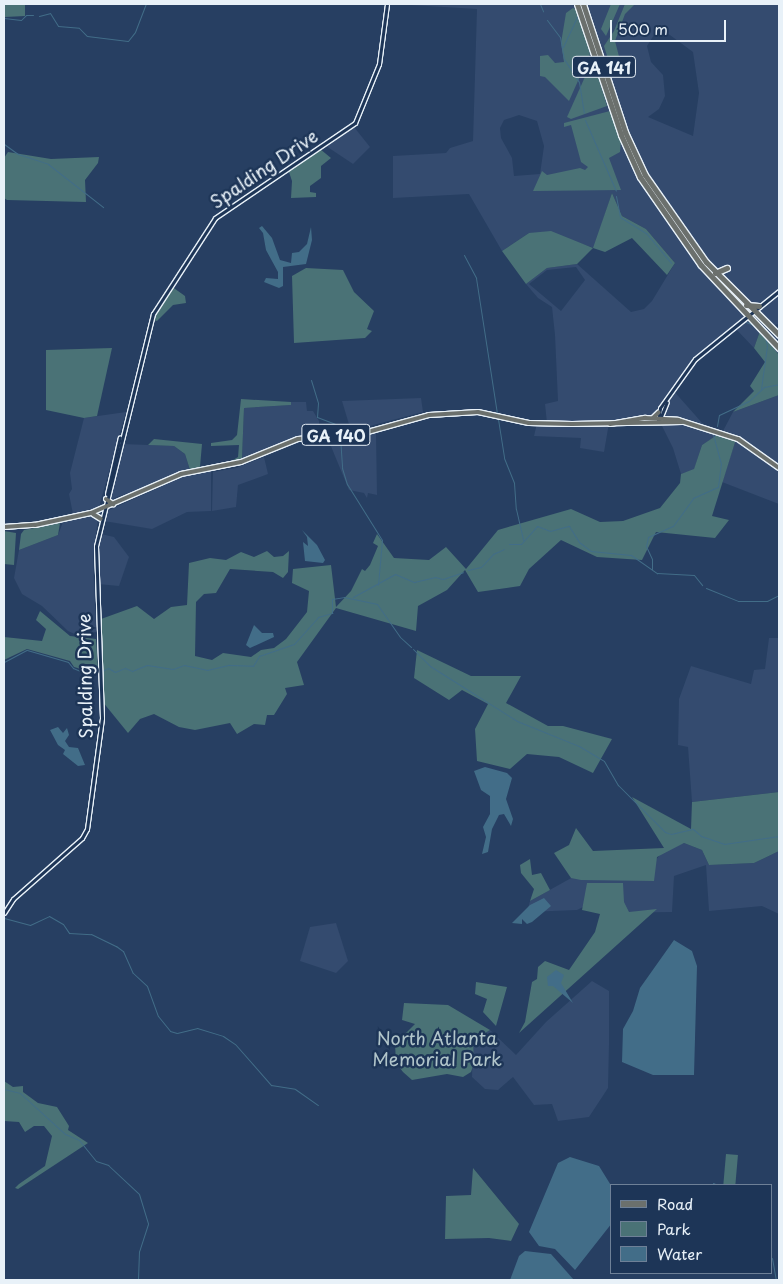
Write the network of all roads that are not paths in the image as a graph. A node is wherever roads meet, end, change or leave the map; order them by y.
1 (387, 4) edge
2 (580, 4) edge
3 (632, 160) junction
4 (666, 211) junction
5 (709, 266) junction
6 (714, 276) junction
7 (722, 281) junction
8 (779, 291) edge
9 (745, 304) junction
10 (759, 306) junction
11 (750, 313) junction
12 (779, 335) edge
13 (779, 348) edge
14 (667, 399) junction
15 (659, 412) junction
16 (653, 418) junction
17 (659, 420) junction
18 (608, 424) junction
19 (779, 468) edge
20 (107, 497) junction
21 (113, 504) junction
22 (103, 509) junction
23 (91, 513) junction
24 (101, 519) junction
25 (4, 528) edge
26 (4, 913) edge

1 - 20 main road, Spalding Drive
2 - 3 highway, GA 141
2 - 4 highway, GA 141
3 - 4 highway, GA 141
3 - 4 highway
4 - 5 highway, GA 141
4 - 5 highway
4 - 6 highway, GA 141
5 - 6 highway, GA 141
6 - 7 highway, GA 141
6 - 7 highway
6 - 11 highway, GA 141
7 - 9 highway, GA 141
8 - 10 main road
9 - 10 highway
9 - 11 highway, GA 141
10 - 11 main road
11 - 12 highway, GA 141
11 - 13 highway, GA 141
11 - 14 main road
14 - 15 main road
14 - 17 main road
15 - 16 main road
15 - 17 main road
16 - 17 main road, GA 140
16 - 18 main road, GA 140
17 - 18 main road, GA 140
17 - 19 main road, GA 140
18 - 21 main road, GA 140
20 - 21 main road
20 - 22 main road, Spalding Drive
21 - 22 main road, GA 140
22 - 23 main road, GA 140
22 - 24 main road, Spalding Drive
23 - 24 main road
23 - 25 main road, GA 140
24 - 26 main road, Spalding Drive

